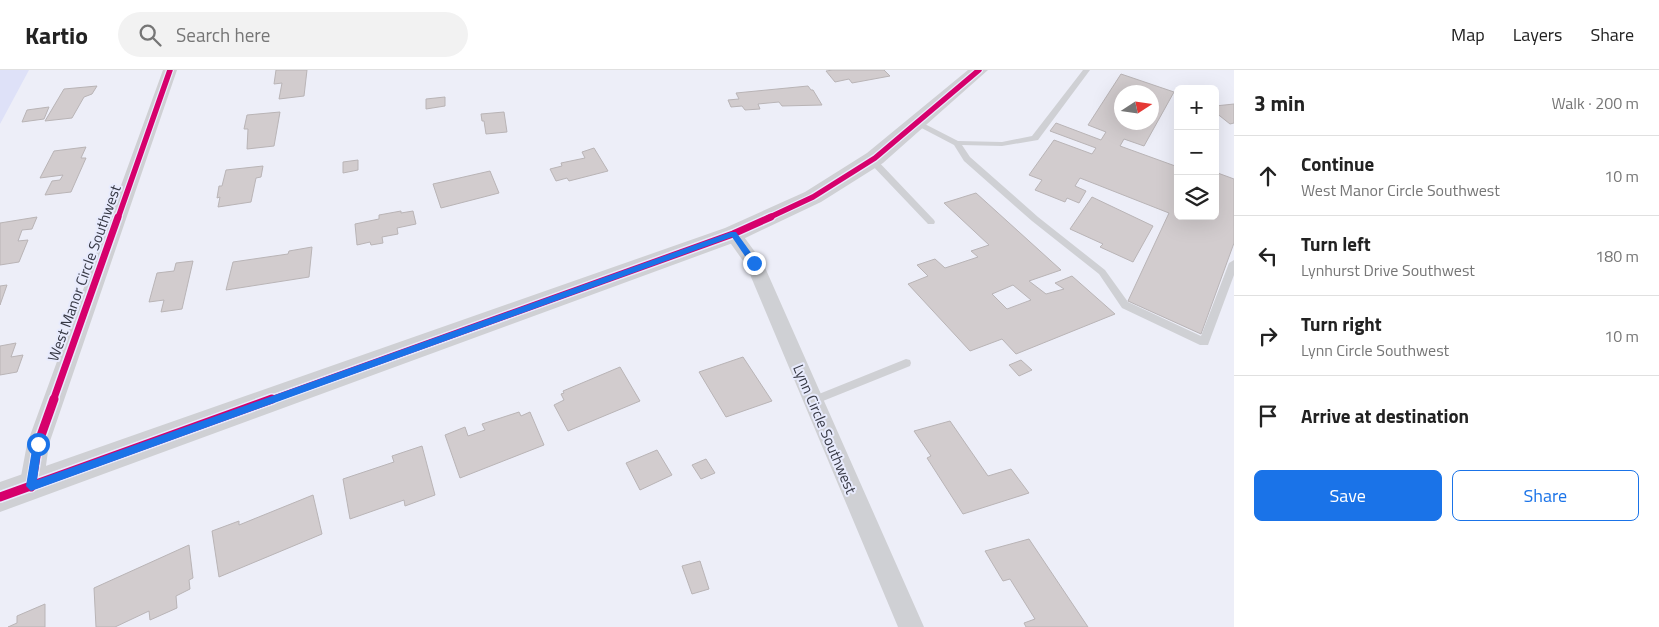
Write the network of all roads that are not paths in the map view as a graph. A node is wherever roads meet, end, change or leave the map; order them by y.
1 (170, 70) edge
2 (979, 70) edge
3 (1087, 70) edge
4 (916, 123) junction
5 (951, 128) dead end
6 (942, 136) junction
7 (957, 142) junction
8 (872, 160) junction
9 (931, 222) dead end
10 (733, 234) junction
11 (1234, 263) edge
12 (906, 363) dead end
13 (813, 401) junction
14 (31, 486) junction
15 (0, 498) edge
16 (911, 627) edge

1 - 14 street, West Manor Circle Southwest
2 - 4 street
3 - 7 lane
4 - 6 lane
4 - 8 street
5 - 6 lane
6 - 7 lane
7 - 11 lane
8 - 9 lane
8 - 10 street
10 - 13 street, Lynn Circle Southwest
10 - 14 street
12 - 13 lane
13 - 16 street, Lynn Circle Southwest
14 - 15 street

